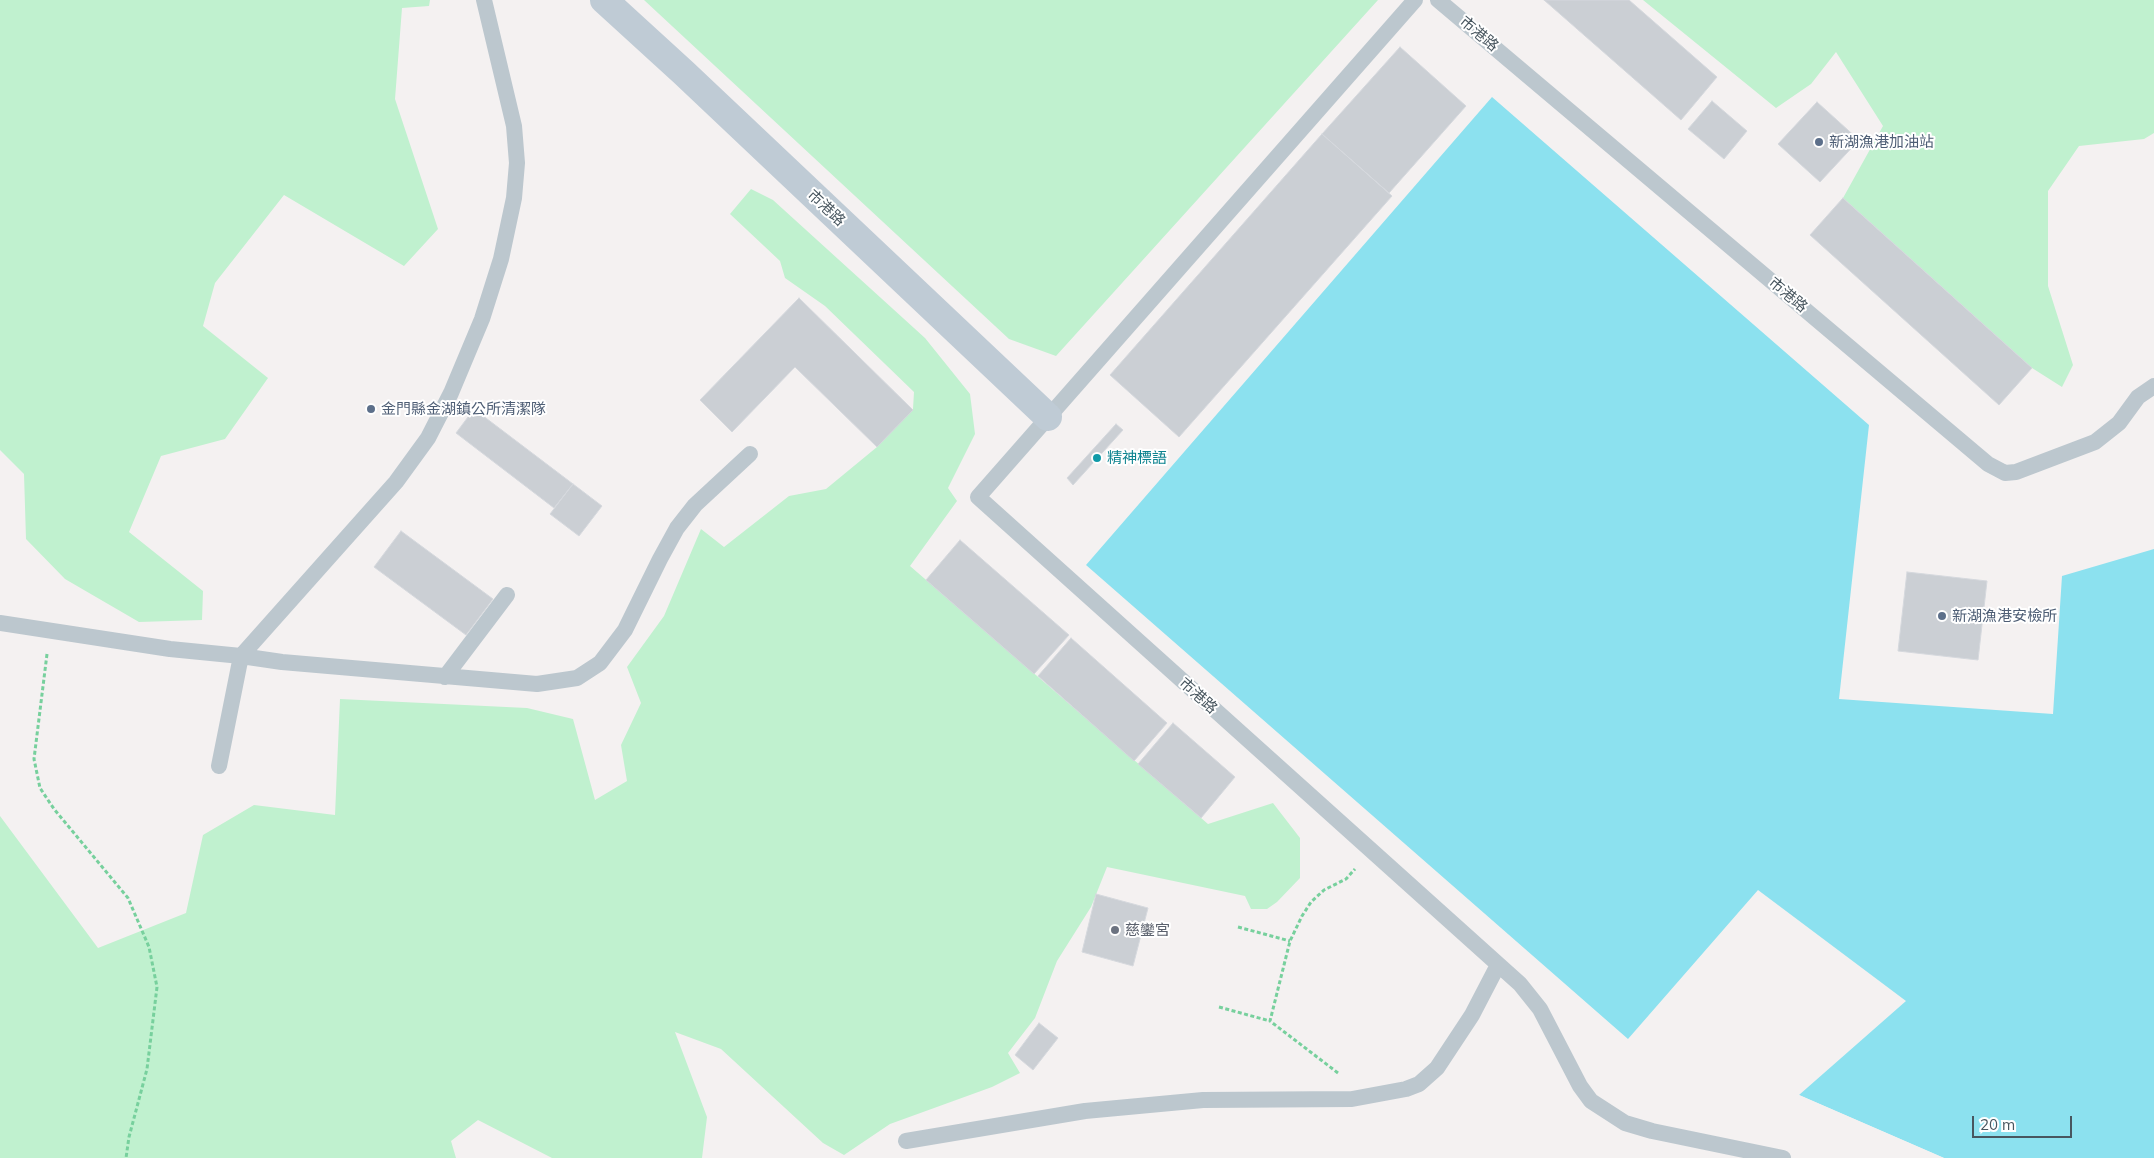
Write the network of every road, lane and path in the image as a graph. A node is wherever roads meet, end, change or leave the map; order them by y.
1 (484, 0) edge
2 (604, 0) edge
3 (1415, 0) edge
4 (1438, 0) edge
5 (2154, 386) edge
6 (1048, 417) junction
7 (750, 454) dead end
8 (507, 595) dead end
9 (0, 624) edge
10 (50, 631) junction
11 (241, 656) junction
12 (445, 677) junction
13 (219, 766) dead end
14 (1372, 852) junction
15 (1238, 927) dead end
16 (1290, 941) junction
17 (1498, 965) junction
18 (1219, 1007) dead end
19 (1270, 1021) junction
20 (1375, 1095) junction
21 (906, 1141) dead end
22 (126, 1158) edge
23 (1783, 1158) edge

1 - 11 lane
2 - 6 street, 市港路
3 - 6 lane, 市港路
4 - 5 lane, 市港路
6 - 14 lane, 市港路
7 - 12 lane
8 - 12 lane
9 - 10 lane
10 - 11 lane
10 - 22 path
11 - 12 lane
11 - 13 lane
14 - 16 path
14 - 17 lane, 市港路
15 - 16 path
16 - 19 path
17 - 20 lane
17 - 23 lane, 市港路
18 - 19 path
19 - 20 path
20 - 21 lane

